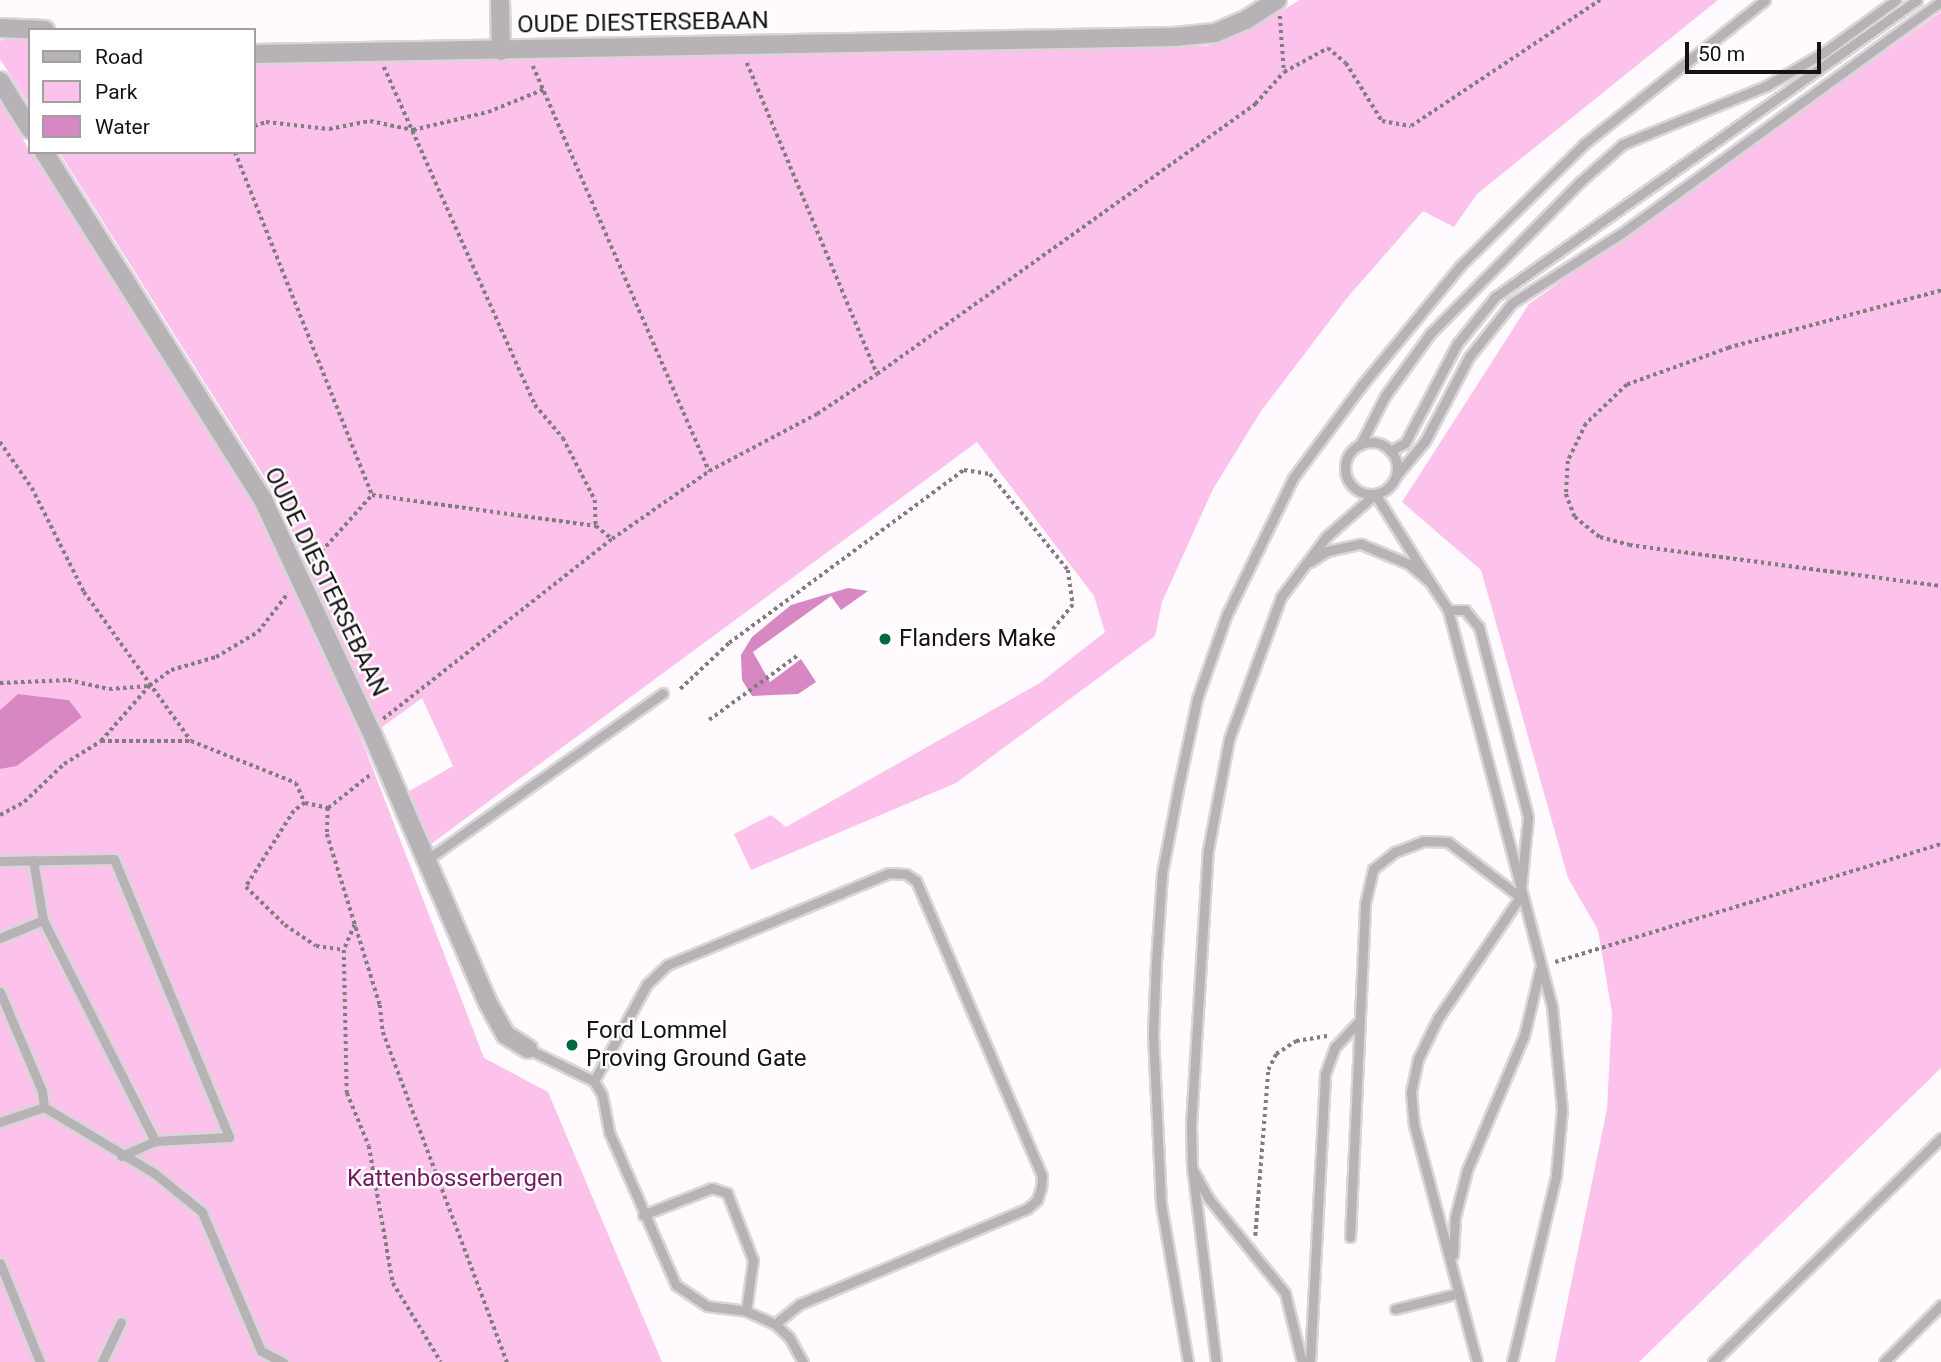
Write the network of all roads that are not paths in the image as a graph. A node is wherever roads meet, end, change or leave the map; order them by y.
1 (500, 0) edge
2 (1765, 0) edge
3 (1896, 0) edge
4 (1917, 0) edge
5 (1941, 1) edge
6 (1278, 6) edge
7 (0, 28) edge
8 (28, 29) edge
9 (501, 51) junction
10 (256, 54) edge
11 (0, 81) edge
12 (28, 126) edge
13 (45, 154) edge
14 (1360, 444) junction
15 (1390, 451) junction
16 (1396, 476) junction
17 (1375, 494) junction
18 (1300, 568) junction
19 (1430, 582) junction
20 (1448, 610) junction
21 (663, 693) dead end
22 (33, 860) junction
23 (0, 861) edge
24 (425, 861) junction
25 (1521, 897) junction
26 (43, 920) junction
27 (0, 938) edge
28 (1541, 966) junction
29 (0, 992) edge
30 (1359, 1021) junction
31 (528, 1049) joint
32 (594, 1081) junction
33 (44, 1107) junction
34 (0, 1122) edge
35 (1941, 1138) edge
36 (155, 1141) junction
37 (121, 1156) junction
38 (1192, 1167) junction
39 (643, 1215) junction
40 (1350, 1237) dead end
41 (0, 1263) edge
42 (1452, 1264) junction
43 (1459, 1293) junction
44 (1941, 1305) edge
45 (1395, 1309) dead end
46 (746, 1311) junction
47 (121, 1322) dead end
48 (775, 1324) junction
49 (40, 1362) edge
50 (102, 1362) edge
51 (283, 1362) edge
52 (803, 1362) edge
53 (1188, 1362) edge
54 (1216, 1362) edge
55 (1302, 1362) edge
56 (1310, 1362) edge
57 (1477, 1362) edge
58 (1512, 1362) edge
59 (1713, 1362) edge
60 (1884, 1362) edge

1 - 9 street
2 - 53 lane
3 - 14 lane
4 - 15 lane
5 - 16 lane
6 - 9 street, OUDE DIESTERSEBAAN
7 - 8 street
9 - 10 street, OUDE DIESTERSEBAAN
11 - 12 street
13 - 24 street, OUDE DIESTERSEBAAN
14 - 15 lane
14 - 17 lane
15 - 16 lane
16 - 17 lane
17 - 18 lane
17 - 19 lane
18 - 19 lane
18 - 38 lane
19 - 20 lane
20 - 25 lane
20 - 25 lane
21 - 24 lane
22 - 23 lane
22 - 26 lane
22 - 36 lane
24 - 31 street, OUDE DIESTERSEBAAN
25 - 28 lane
25 - 30 lane
25 - 42 lane
26 - 27 lane
26 - 36 lane
28 - 42 lane
28 - 58 lane
29 - 33 lane
30 - 40 lane
30 - 56 lane
31 - 32 lane
32 - 39 lane
32 - 48 lane
33 - 34 lane
33 - 37 lane
35 - 59 lane
36 - 37 lane
37 - 51 lane
38 - 54 lane
38 - 55 lane
39 - 46 lane
39 - 46 lane
41 - 49 lane
42 - 43 lane
43 - 45 lane
43 - 57 lane
44 - 60 lane
46 - 48 lane
47 - 50 lane
48 - 52 lane

